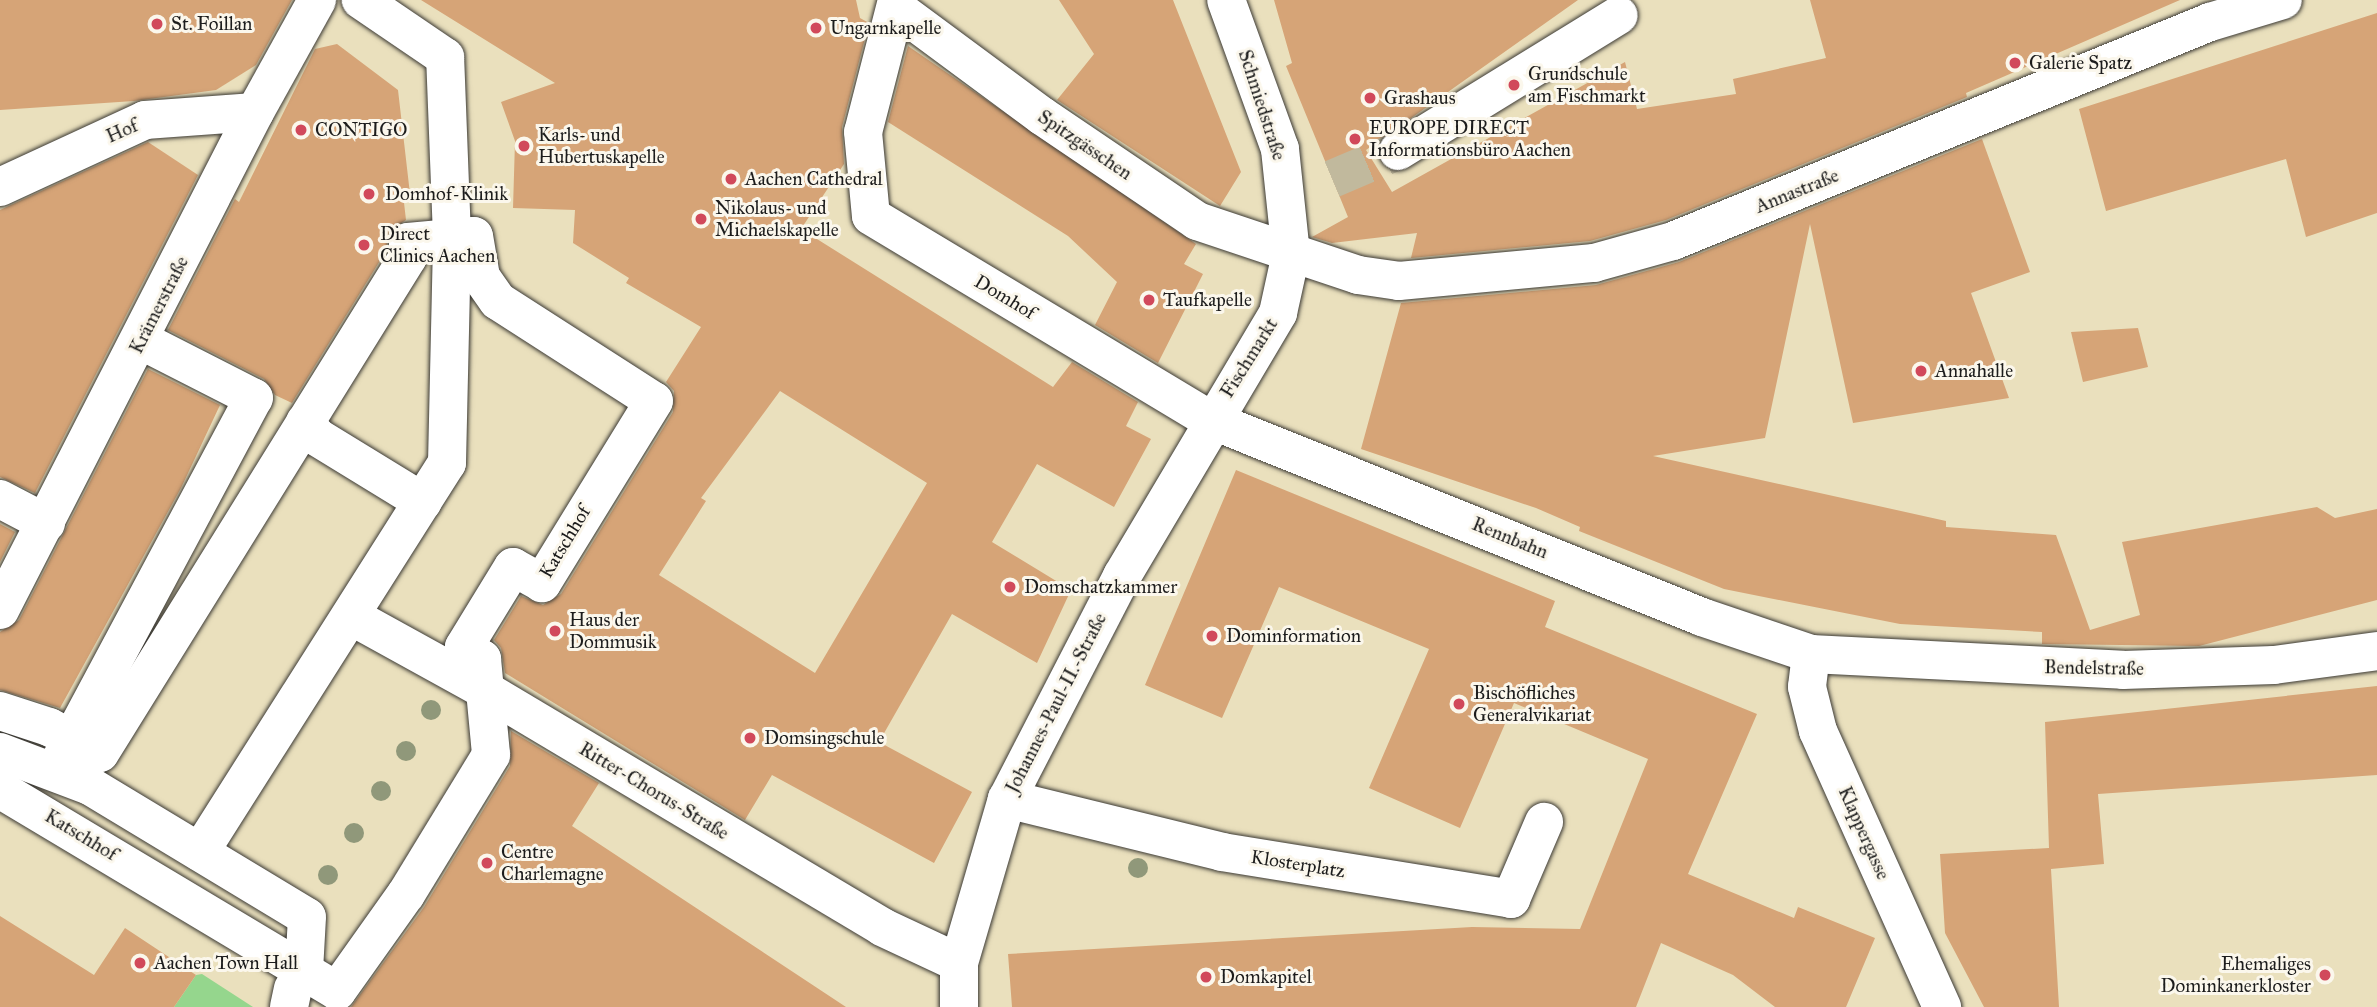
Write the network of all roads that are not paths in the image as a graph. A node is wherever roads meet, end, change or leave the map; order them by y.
1 (317, 0) edge
2 (361, 0) edge
3 (1226, 0) edge
4 (2283, 0) edge
5 (895, 13) edge
6 (1619, 15) dead end
7 (255, 112) junction
8 (1398, 151) tunnel mouth
9 (0, 187) edge
10 (452, 237) junction
11 (1291, 254) junction
12 (142, 341) junction
13 (254, 398) junction
14 (1211, 420) junction
15 (306, 431) junction
16 (0, 499) edge
17 (423, 502) junction
18 (46, 523) junction
19 (0, 610) edge
20 (351, 615) junction
21 (2377, 651) edge
22 (1811, 654) junction
23 (485, 690) junction
24 (0, 711) edge
25 (0, 752) edge
26 (63, 754) junction
27 (0, 789) edge
28 (1007, 799) junction
29 (1544, 822) dead end
30 (200, 852) junction
31 (959, 963) junction
32 (295, 988) edge
33 (959, 1007) edge
34 (1942, 1007) edge

1 - 7 street, Krämerstraße
2 - 10 street
3 - 11 street, Schmiedstraße
4 - 11 street, Annastraße
5 - 11 street, Spitzgässchen
5 - 14 street, Domhof
6 - 8 street
7 - 9 street, Hof
7 - 12 street, Krämerstraße
10 - 15 street
10 - 17 street
10 - 23 street, Katschhof
11 - 14 street, Fischmarkt
12 - 13 street
12 - 18 street, Krämerstraße
13 - 15 street
13 - 26 street
14 - 22 street, Rennbahn
14 - 28 street, Johannes-Paul-II.-Straße
15 - 17 street
15 - 26 street
16 - 18 street
17 - 20 street
18 - 19 street, Krämerstraße
20 - 23 street, Ritter-Chorus-Straße
20 - 30 street
21 - 22 street, Bendelstraße
22 - 34 street, Klappergasse
23 - 31 street, Ritter-Chorus-Straße
23 - 32 street, Katschhof
24 - 26 street
25 - 26 street
26 - 30 street
27 - 32 street, Katschhof
28 - 29 street, Klosterplatz
28 - 31 street, Johannes-Paul-II.-Straße
30 - 32 street
31 - 33 street, Johannes-Paul-II.-Straße

